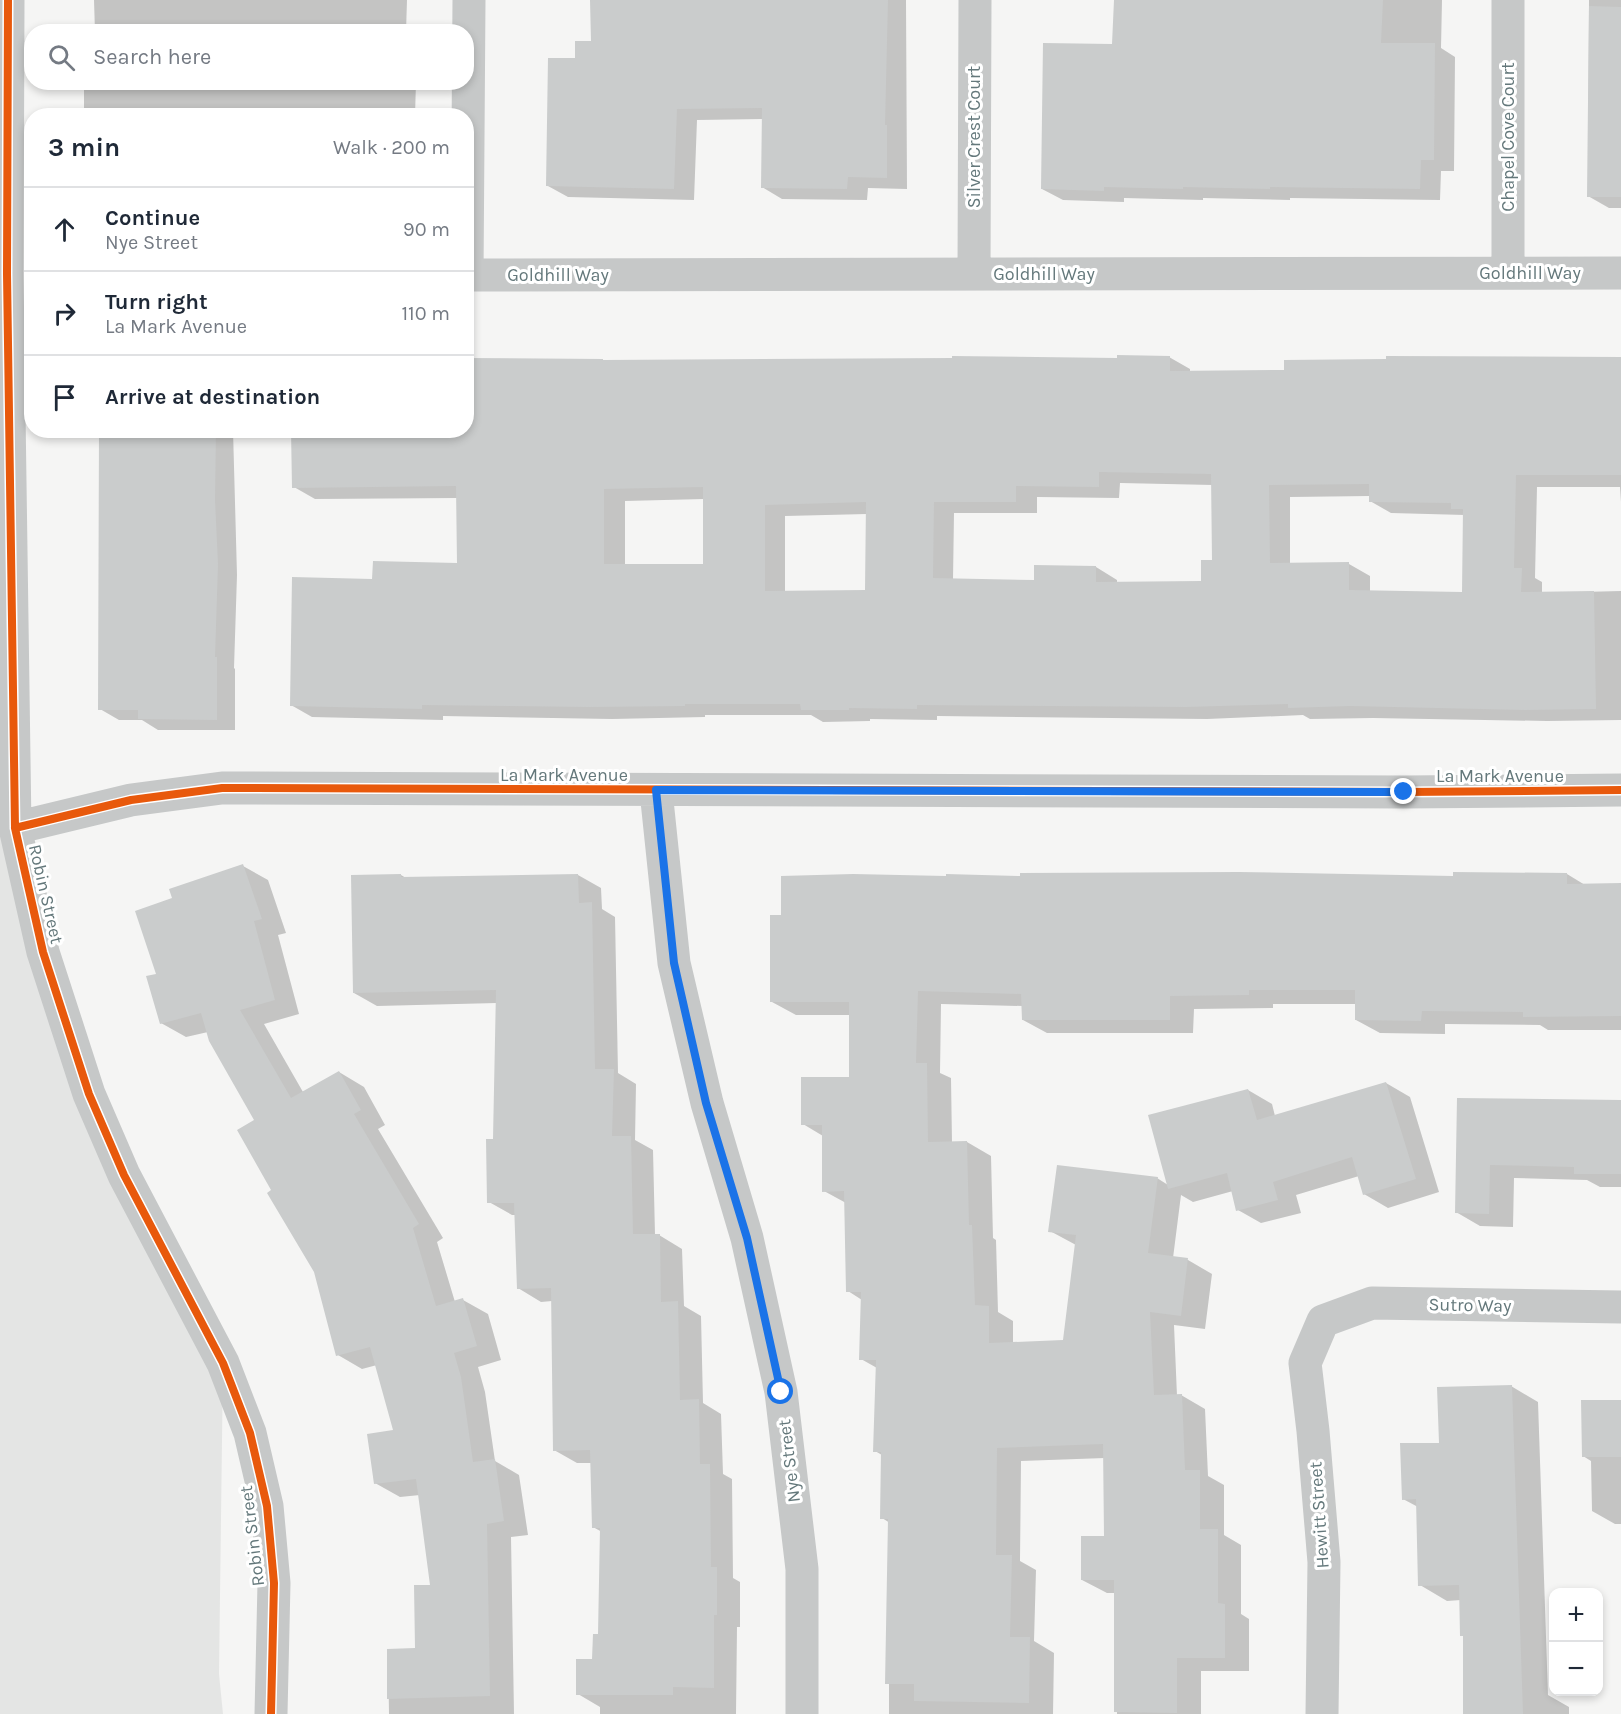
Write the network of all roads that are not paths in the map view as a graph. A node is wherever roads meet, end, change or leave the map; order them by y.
1 (8, 0) edge
2 (469, 0) edge
3 (975, 0) edge
4 (1508, 0) edge
5 (469, 24) edge
6 (468, 90) edge
7 (468, 108) edge
8 (1508, 273) junction
9 (1621, 273) edge
10 (19, 274) edge
11 (974, 274) junction
12 (474, 275) edge
13 (656, 790) junction
14 (1621, 790) edge
15 (15, 828) junction
16 (1621, 1306) edge
17 (1323, 1321) joint
18 (272, 1714) edge
19 (802, 1714) edge
20 (1322, 1714) edge

1 - 10 street, Robin Street
2 - 5 street
3 - 11 street, Silver Crest Court
4 - 8 street, Chapel Cove Court
6 - 7 street
8 - 9 street, Goldhill Way
8 - 11 street, Goldhill Way
10 - 15 street, Robin Street
11 - 12 street, Goldhill Way
13 - 14 street, La Mark Avenue
13 - 15 street, La Mark Avenue
13 - 19 street, Nye Street
15 - 18 street, Robin Street
16 - 17 street, Sutro Way
17 - 20 street, Hewitt Street

